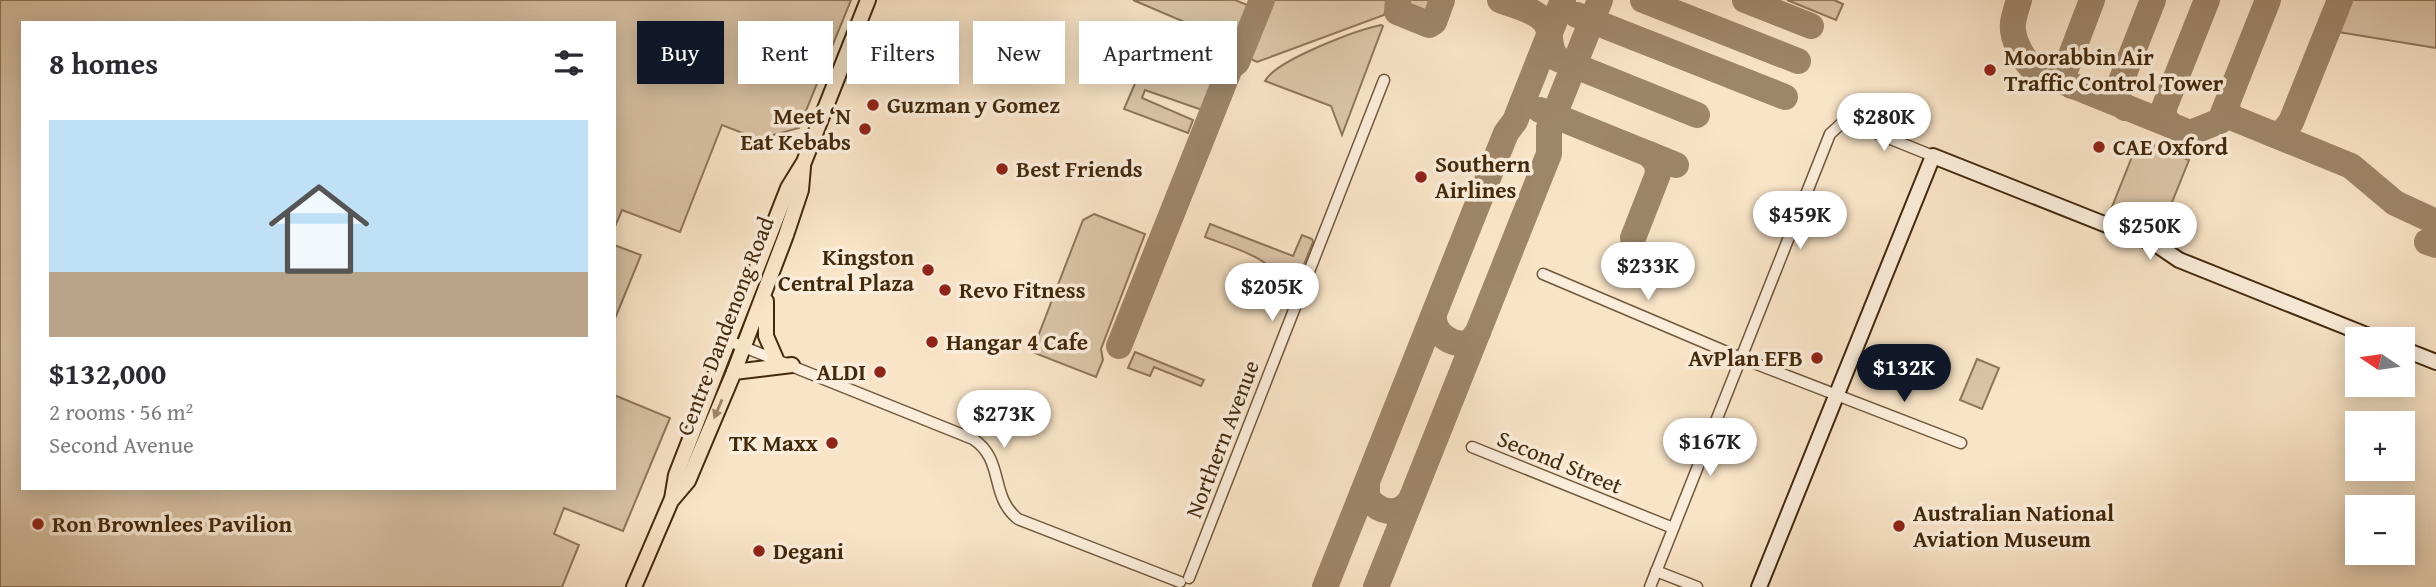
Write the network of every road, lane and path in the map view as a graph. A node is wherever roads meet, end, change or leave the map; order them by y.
1 (868, 0) edge
2 (1384, 80) dead end
3 (1933, 156) junction
4 (804, 162) junction
5 (1543, 274) dead end
6 (766, 289) junction
7 (2346, 327) edge
8 (729, 341) junction
9 (744, 346) junction
10 (2415, 354) edge
11 (1741, 358) junction
12 (776, 359) junction
13 (2436, 362) edge
14 (792, 365) junction
15 (734, 372) junction
16 (1836, 394) junction
17 (1961, 443) dead end
18 (1472, 447) dead end
19 (672, 499) junction
20 (1673, 528) junction
21 (1656, 571) junction
22 (1185, 584) edge
23 (634, 587) edge
24 (1650, 587) edge
25 (1697, 587) edge
26 (1759, 587) edge

1 - 4 main road, Centre Dandenong Road
2 - 22 street, Northern Avenue
3 - 7 main road
3 - 11 street
3 - 16 main road
4 - 6 main road, Centre Dandenong Road
4 - 8 main road, Centre Dandenong Road
5 - 11 street
6 - 9 main road, Centre Dandenong Road
6 - 12 main road
8 - 9 street
8 - 19 main road, Centre Dandenong Road
9 - 12 street
9 - 15 main road, Centre Dandenong Road
10 - 13 main road
11 - 16 street
11 - 20 street
12 - 14 street
14 - 15 main road
14 - 22 street
15 -> 19 main road, Centre Dandenong Road
16 - 17 street
16 - 26 main road
18 - 20 street, Second Street
19 - 23 main road, Centre Dandenong Road
20 - 21 street
21 - 24 street
21 - 25 street

